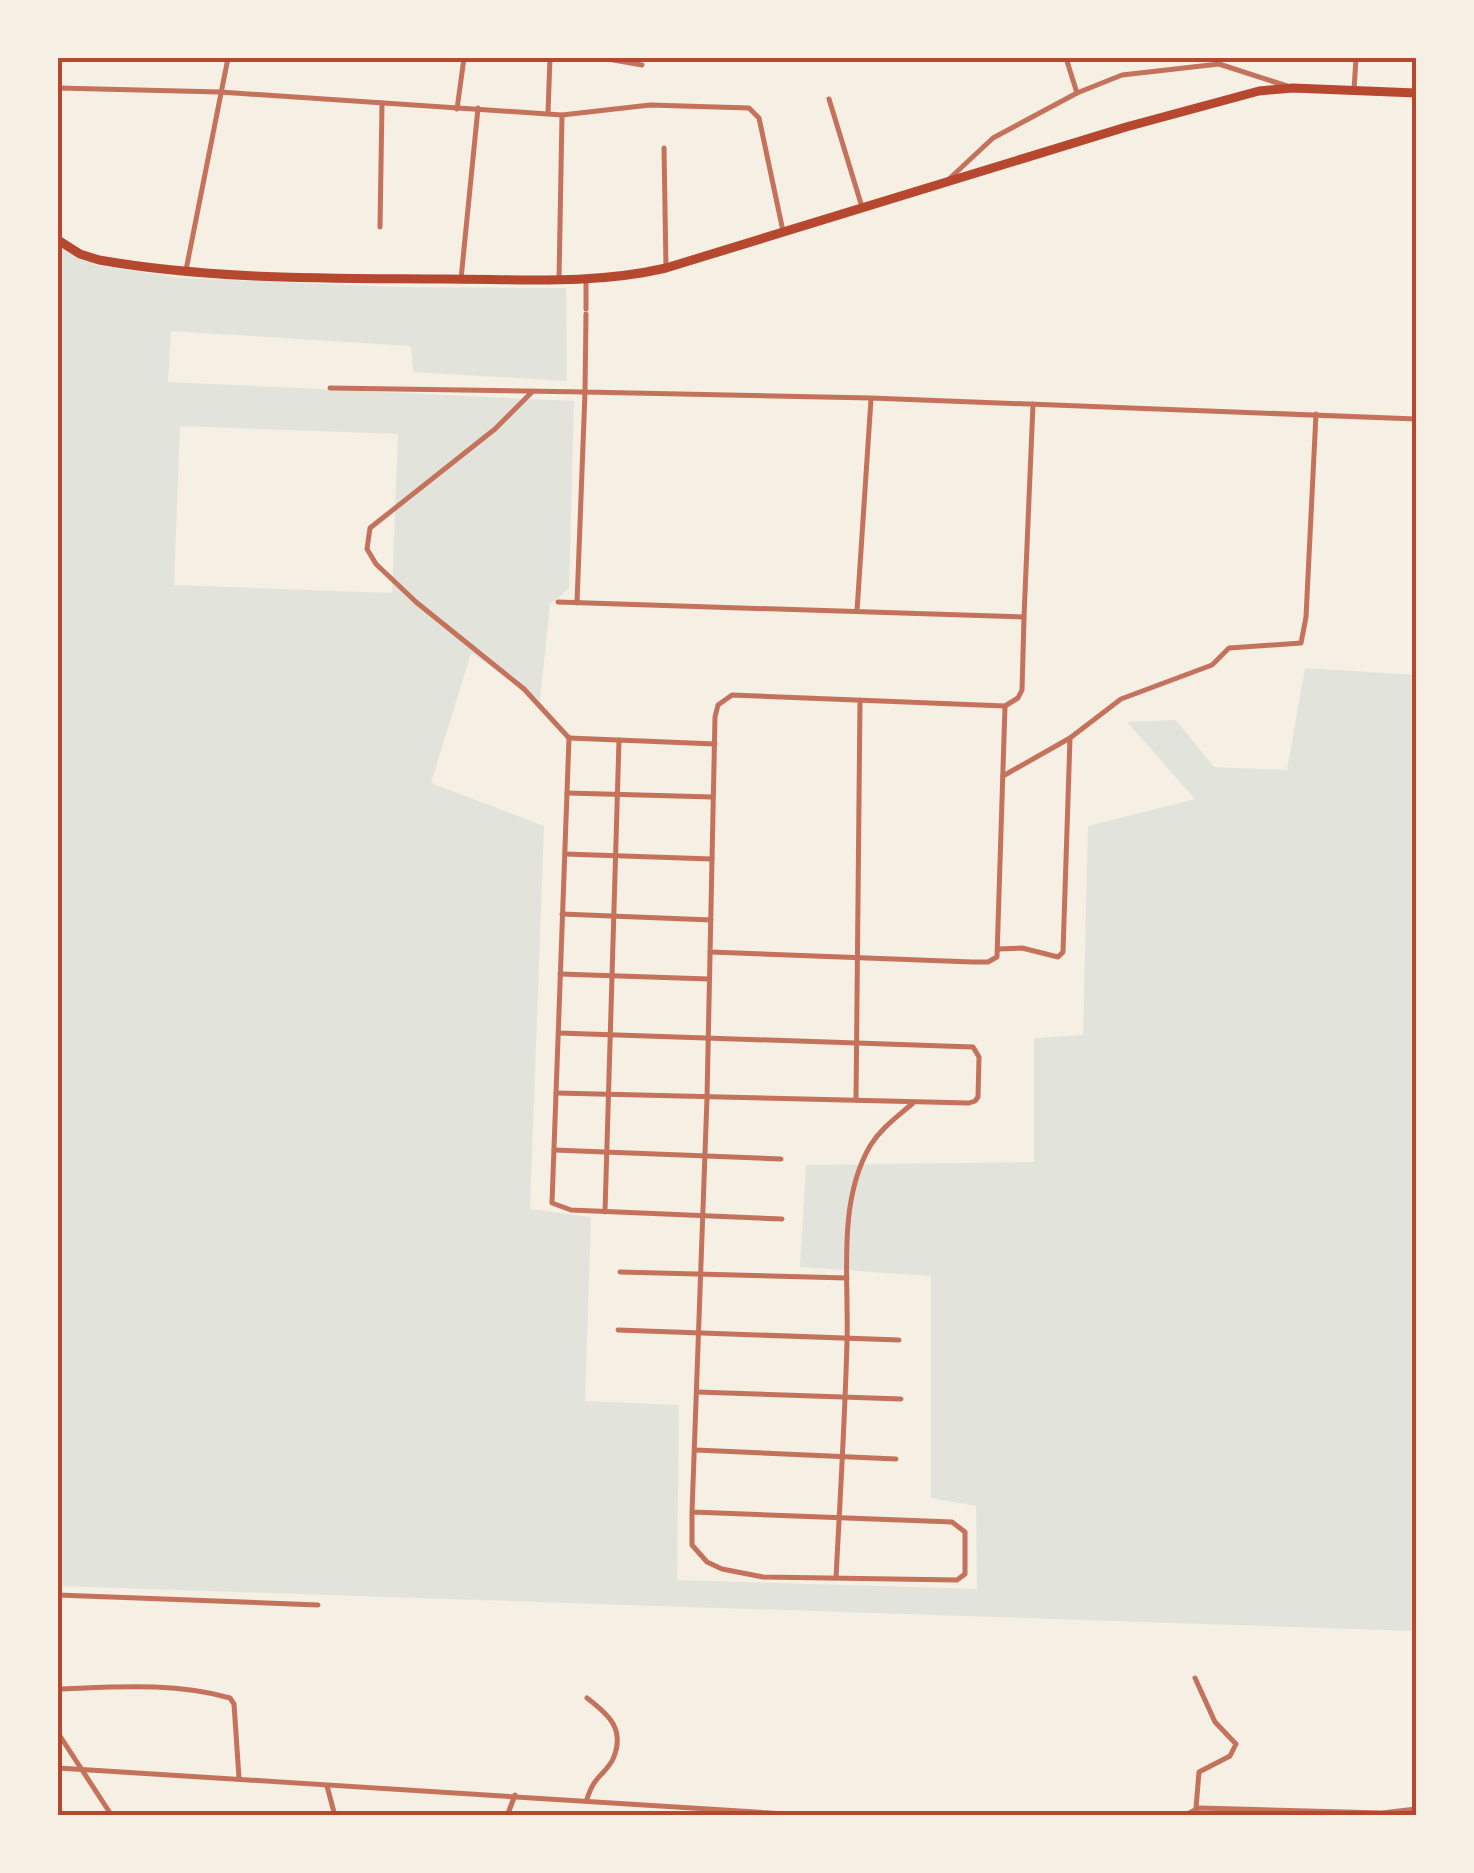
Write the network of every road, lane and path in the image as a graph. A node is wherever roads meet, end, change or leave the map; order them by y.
1 (228, 58) edge
2 (464, 58) edge
3 (550, 58) edge
4 (602, 58) edge
5 (1066, 58) edge
6 (1356, 58) edge
7 (1220, 60) edge
8 (642, 65) dead end
9 (58, 88) edge
10 (1293, 88) junction
11 (1354, 90) junction
12 (220, 92) junction
13 (1077, 93) junction
14 (1416, 94) edge
15 (829, 99) dead end
16 (382, 103) junction
17 (478, 108) junction
18 (457, 109) junction
19 (548, 113) junction
20 (562, 115) junction
21 (664, 148) dead end
22 (946, 182) junction
23 (862, 207) junction
24 (380, 227) dead end
25 (782, 231) junction
26 (58, 240) edge
27 (666, 268) junction
28 (186, 271) junction
29 (460, 279) junction
30 (559, 280) junction
31 (586, 280) junction
32 (330, 388) dead end
33 (532, 392) junction
34 (585, 392) junction
35 (871, 398) junction
36 (1033, 404) junction
37 (1316, 414) junction
38 (1416, 419) edge
39 (558, 602) dead end
40 (578, 603) junction
41 (857, 610) junction
42 (1024, 617) junction
43 (860, 700) junction
44 (1005, 706) junction
45 (569, 738) junction
46 (1070, 738) junction
47 (619, 740) junction
48 (714, 744) junction
49 (1003, 776) junction
50 (566, 793) junction
51 (618, 794) junction
52 (713, 797) junction
53 (564, 854) junction
54 (616, 856) junction
55 (712, 860) junction
56 (562, 914) junction
57 (614, 916) junction
58 (711, 920) junction
59 (998, 949) junction
60 (710, 952) junction
61 (858, 957) junction
62 (560, 974) junction
63 (612, 976) junction
64 (709, 980) junction
65 (558, 1034) junction
66 (610, 1035) junction
67 (708, 1037) junction
68 (858, 1043) junction
69 (556, 1093) junction
70 (609, 1095) junction
71 (708, 1098) junction
72 (856, 1100) junction
73 (915, 1101) junction
74 (554, 1150) junction
75 (607, 1152) junction
76 (706, 1156) junction
77 (781, 1158) dead end
78 (605, 1212) junction
79 (703, 1216) junction
80 (782, 1219) dead end
81 (620, 1272) dead end
82 (701, 1276) junction
83 (847, 1278) junction
84 (618, 1330) dead end
85 (699, 1334) junction
86 (847, 1339) junction
87 (899, 1340) dead end
88 (697, 1392) junction
89 (844, 1398) junction
90 (901, 1400) dead end
91 (695, 1450) junction
92 (842, 1457) junction
93 (896, 1459) dead end
94 (692, 1512) junction
95 (839, 1518) junction
96 (836, 1578) junction
97 (58, 1594) edge
98 (318, 1605) dead end
99 (1195, 1678) dead end
100 (58, 1688) edge
101 (587, 1698) dead end
102 (58, 1733) edge
103 (58, 1768) edge
104 (79, 1769) junction
105 (239, 1778) junction
106 (327, 1786) junction
107 (515, 1794) junction
108 (587, 1799) junction
109 (680, 1805) junction
110 (1196, 1808) junction
111 (1416, 1810) edge
112 (808, 1815) edge
113 (112, 1816) edge
114 (335, 1816) edge
115 (507, 1816) edge
116 (680, 1816) edge
117 (819, 1816) edge
118 (1183, 1816) edge

1 - 12 street
2 - 18 street
3 - 19 street
4 - 8 street
5 - 13 street
6 - 11 street
7 - 10 street
7 - 13 street
9 - 12 street
10 - 11 highway
10 - 22 highway
11 - 14 highway
12 - 16 street
12 - 28 street
13 - 22 street
15 - 23 street
16 - 18 street
16 - 24 street
17 - 18 street
17 - 19 street
17 - 29 street
19 - 20 street
20 - 25 street
20 - 30 street
21 - 27 street
22 - 23 highway
23 - 25 highway
25 - 27 highway
26 - 28 highway
27 - 31 highway
28 - 29 highway
29 - 30 highway
30 - 31 highway
31 - 34 street
32 - 33 street
33 - 34 street
33 - 45 street
34 - 35 street
34 - 40 street
35 - 36 street
35 - 41 street
36 - 37 street
36 - 42 street
37 - 38 street
37 - 46 street
39 - 40 street
40 - 41 street
41 - 42 street
42 - 44 street
43 - 44 street
43 - 48 street
43 - 61 street
44 - 49 street
45 - 47 street
45 - 50 street
46 - 49 street
46 - 59 street
47 - 48 street
47 - 51 street
48 - 52 street
49 - 59 street
50 - 51 street
50 - 53 street
51 - 52 street
51 - 54 street
52 - 55 street
53 - 54 street
53 - 56 street
54 - 55 street
54 - 57 street
55 - 58 street
56 - 57 street
56 - 62 street
57 - 58 street
57 - 63 street
58 - 60 street
59 - 61 street
60 - 61 street
60 - 64 street
61 - 68 street
62 - 63 street
62 - 65 street
63 - 64 street
63 - 66 street
64 - 67 street
65 - 66 street
65 - 69 street
66 - 67 street
66 - 70 street
67 - 68 street
67 - 71 street
68 - 72 street
68 - 73 street
69 - 70 street
69 - 74 street
70 - 71 street
70 - 75 street
71 - 72 street
71 - 76 street
72 - 73 street
73 - 83 street
74 - 75 street
74 - 78 street
75 - 76 street
75 - 78 street
76 - 77 street
76 - 79 street
78 - 79 street
79 - 80 street
79 - 82 street
81 - 82 street
82 - 83 street
82 - 85 street
83 - 86 street
84 - 85 street
85 - 86 street
85 - 88 street
86 - 87 street
86 - 89 street
88 - 89 street
88 - 91 street
89 - 90 street
89 - 92 street
91 - 92 street
91 - 94 street
92 - 93 street
92 - 95 street
94 - 95 street
94 - 96 street
95 - 96 street
95 - 96 street
97 - 98 street
99 - 110 street
100 - 105 street
101 - 108 street
102 - 104 street
103 - 104 street
104 - 105 street
104 - 113 street
105 - 106 street
106 - 107 street
106 - 114 street
107 - 108 street
107 - 115 street
108 - 109 street
109 - 112 street
109 - 116 street
110 - 111 street
110 - 118 street
112 - 117 street

